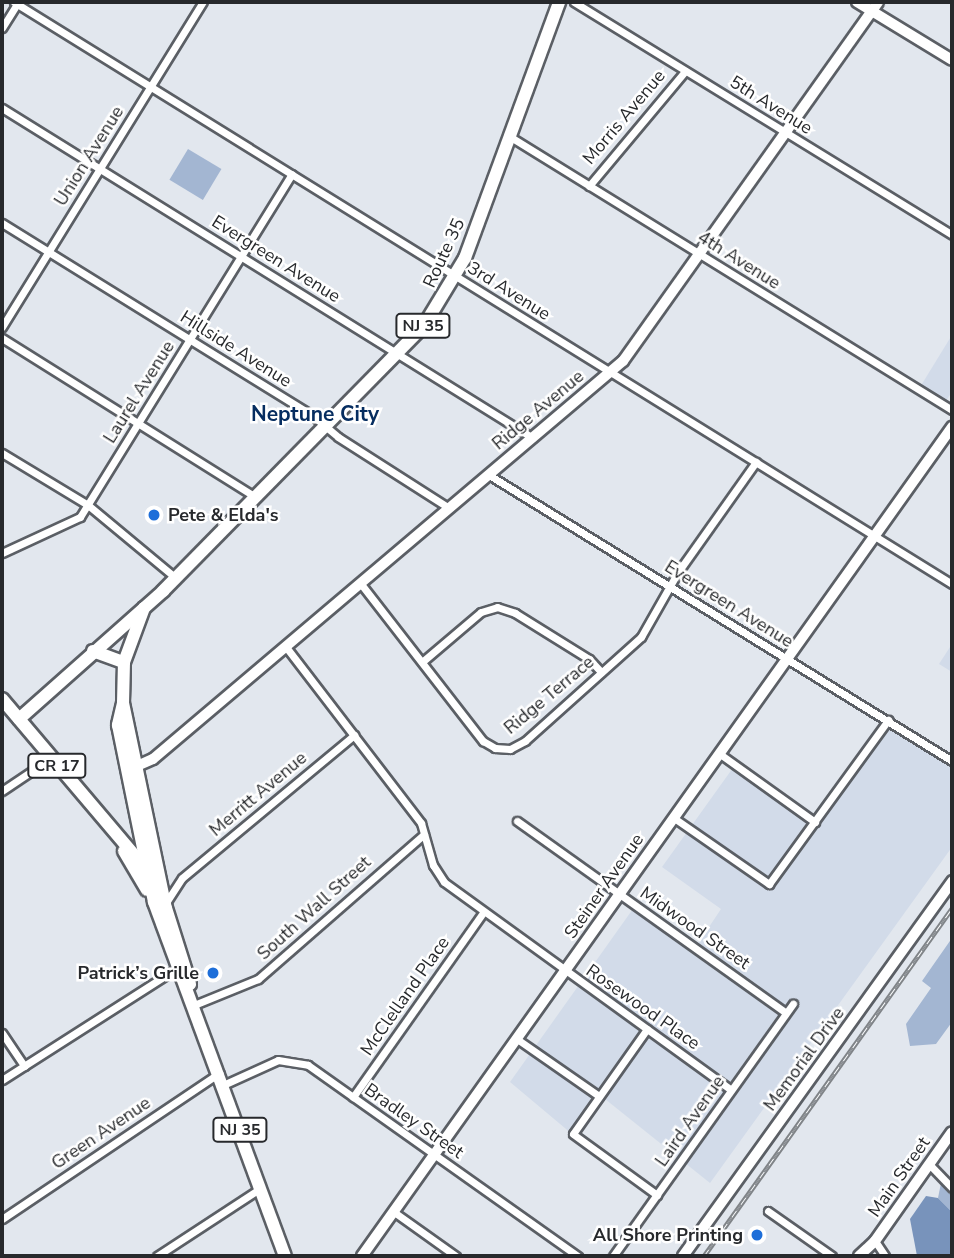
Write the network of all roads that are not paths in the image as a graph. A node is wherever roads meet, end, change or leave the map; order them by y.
1 (16, 2) edge
2 (203, 2) edge
3 (559, 2) edge
4 (574, 2) edge
5 (858, 2) edge
6 (875, 6) edge
7 (2, 28) edge
8 (952, 61) edge
9 (685, 71) junction
10 (150, 86) junction
11 (2, 108) edge
12 (785, 132) junction
13 (509, 136) junction
14 (100, 169) junction
15 (292, 174) junction
16 (589, 186) junction
17 (2, 223) edge
18 (952, 235) edge
19 (49, 252) junction
20 (699, 254) junction
21 (242, 256) junction
22 (456, 276) junction
23 (2, 327) edge
24 (2, 338) edge
25 (190, 340) junction
26 (398, 352) junction
27 (610, 372) junction
28 (952, 410) edge
29 (139, 423) junction
30 (324, 425) junction
31 (952, 427) edge
32 (533, 438) junction
33 (2, 453) edge
34 (756, 462) junction
35 (489, 475) junction
36 (254, 496) junction
37 (88, 505) junction
38 (449, 508) junction
39 (875, 536) junction
40 (2, 552) edge
41 (176, 578) junction
42 (361, 584) junction
43 (952, 584) edge
44 (671, 587) junction
45 (144, 608) junction
46 (286, 647) junction
47 (93, 652) junction
48 (787, 659) junction
49 (124, 662) junction
50 (422, 662) junction
51 (601, 672) junction
52 (2, 699) edge
53 (123, 704) junction
54 (19, 719) junction
55 (888, 720) junction
56 (354, 735) junction
57 (720, 754) junction
58 (51, 758) junction
59 (952, 761) edge
60 (137, 766) junction
61 (2, 791) edge
62 (674, 818) junction
63 (517, 821) dead end
64 (815, 822) junction
65 (113, 833) junction
66 (424, 834) junction
67 (145, 867) junction
68 (158, 875) junction
69 (183, 878) junction
70 (952, 881) edge
71 (620, 895) junction
72 (160, 905) junction
73 (483, 913) junction
74 (177, 968) junction
75 (565, 971) junction
76 (194, 1004) junction
77 (793, 1004) dead end
78 (786, 1013) junction
79 (647, 1029) junction
80 (2, 1033) edge
81 (517, 1039) junction
82 (24, 1066) junction
83 (221, 1079) junction
84 (2, 1080) edge
85 (731, 1090) junction
86 (599, 1096) junction
87 (353, 1097) junction
88 (952, 1132) edge
89 (434, 1155) junction
90 (929, 1164) junction
91 (261, 1188) junction
92 (952, 1188) edge
93 (657, 1195) junction
94 (768, 1211) dead end
95 (394, 1212) junction
96 (2, 1219) edge
97 (875, 1241) junction
98 (157, 1256) edge
99 (285, 1256) edge
100 (362, 1256) edge
101 (456, 1256) edge
102 (578, 1256) edge
103 (613, 1256) edge
104 (683, 1256) edge
105 (832, 1256) edge
106 (859, 1256) edge
107 (871, 1256) edge
108 (885, 1256) edge

1 - 7 street
1 - 10 street, 3rd Avenue
2 - 10 street, Union Avenue
3 - 13 main road, Route 35 / NJ 35
4 - 9 street, 5th Avenue
5 - 6 street
6 - 8 street
6 - 12 street, Ridge Avenue
9 - 12 street, 5th Avenue
9 - 16 street, Morris Avenue
10 - 14 street, Union Avenue
10 - 15 street, 3rd Avenue
11 - 14 street, Evergreen Avenue
12 - 18 street, 5th Avenue
12 - 20 street, Ridge Avenue
13 - 16 street, 4th Avenue
13 - 22 main road, Route 35 / NJ 35
14 - 19 street, Union Avenue
14 - 21 street, Evergreen Avenue
15 - 21 street, Laurel Avenue
15 - 22 street, 3rd Avenue
16 - 20 street, 4th Avenue
17 - 19 street, Hillside Avenue
19 - 23 street, Union Avenue
19 - 25 street, Hillside Avenue
20 - 27 street, Ridge Avenue
20 - 28 street, 4th Avenue
21 - 25 street, Laurel Avenue
21 - 26 street, Evergreen Avenue
22 - 26 main road, Route 35 / NJ 35
22 - 27 street, 3rd Avenue
24 - 29 street
25 - 29 street, Laurel Avenue
25 - 30 street, Hillside Avenue
26 - 30 main road, Route 35 / NJ 35
26 - 32 street, Evergreen Avenue
27 - 32 street, Ridge Avenue
27 - 34 street, 3rd Avenue
29 - 36 street
29 - 37 street, Laurel Avenue
30 - 36 main road, Route 35 / NJ 35
30 - 38 street, Hillside Avenue
31 - 39 street, Steiner Avenue
32 - 35 street, Ridge Avenue
33 - 37 street
34 - 39 street, 3rd Avenue
34 - 44 street, Ridge Terrace
35 - 38 street, Ridge Avenue
35 - 44 street, Evergreen Avenue
36 - 41 main road, Route 35 / NJ 35
37 - 40 street, Laurel Avenue
37 - 41 street
38 - 42 street, Ridge Avenue
39 - 43 street, 3rd Avenue
39 - 48 street, Steiner Avenue
41 - 45 main road, Route 35 / NJ 35
42 - 46 street, Ridge Avenue
42 - 50 street, Ridge Terrace
44 - 48 street, Evergreen Avenue
44 - 51 street, Ridge Terrace
45 - 47 main road
45 - 49 main road, Route 35 / NJ 35
46 - 56 street
46 - 60 street, Ridge Avenue
47 - 49 main road
47 - 54 main road
48 - 55 street, Evergreen Avenue
48 - 57 street, Steiner Avenue
49 - 53 main road, Route 35 / NJ 35
50 - 51 street
50 - 51 street, Ridge Terrace
52 - 54 main road, CR 17
53 - 60 main road, NJ 35
53 - 67 main road, NJ 35
54 - 58 main road, CR 17
55 - 59 street, Evergreen Avenue
55 - 64 street
56 - 66 street
56 - 69 street, Merritt Avenue
57 - 62 street, Steiner Avenue
57 - 64 street
58 - 61 street
58 - 65 main road, CR 17
60 - 68 main road, NJ 35
62 - 64 street
62 - 71 street, Steiner Avenue
63 - 71 street, Midwood Street
65 - 67 main road, CR 17
65 - 72 main road, CR 17
66 - 73 street, Rosewood Place
66 - 76 street, South Wall Street
67 - 72 main road, CR 17
68 - 69 street
68 - 72 main road, NJ 35
69 - 72 street, Merritt Avenue
70 - 104 street, Memorial Drive
71 - 75 street, Steiner Avenue
71 - 78 street, Midwood Street
72 - 74 main road, NJ 35
72 - 76 main road, NJ 35
73 - 75 street, Rosewood Place
73 - 87 street, McClelland Place
74 - 76 main road, NJ 35
74 - 82 street
75 - 79 street, Rosewood Place
75 - 81 street, Steiner Avenue
76 - 83 main road, NJ 35
77 - 78 street, Laird Avenue
78 - 85 street, Laird Avenue
79 - 85 street, Rosewood Place
79 - 86 street
80 - 82 street
81 - 86 street
81 - 89 street, Steiner Avenue
82 - 84 street
83 - 87 street, Bradley Street
83 - 91 main road, NJ 35
83 - 96 street, Green Avenue
85 - 93 street, Laird Avenue
86 - 93 street
87 - 89 street, Bradley Street
88 - 90 street, Main Street
89 - 95 street, Steiner Avenue
89 - 102 street, Bradley Street
90 - 92 street
90 - 97 street, Main Street
91 - 98 street
91 - 99 main road, NJ 35
93 - 103 street, Laird Avenue
94 - 105 street
95 - 100 street, Steiner Avenue
95 - 101 street
97 - 106 street, Main Street
97 - 107 street, Main Street
97 - 108 street

